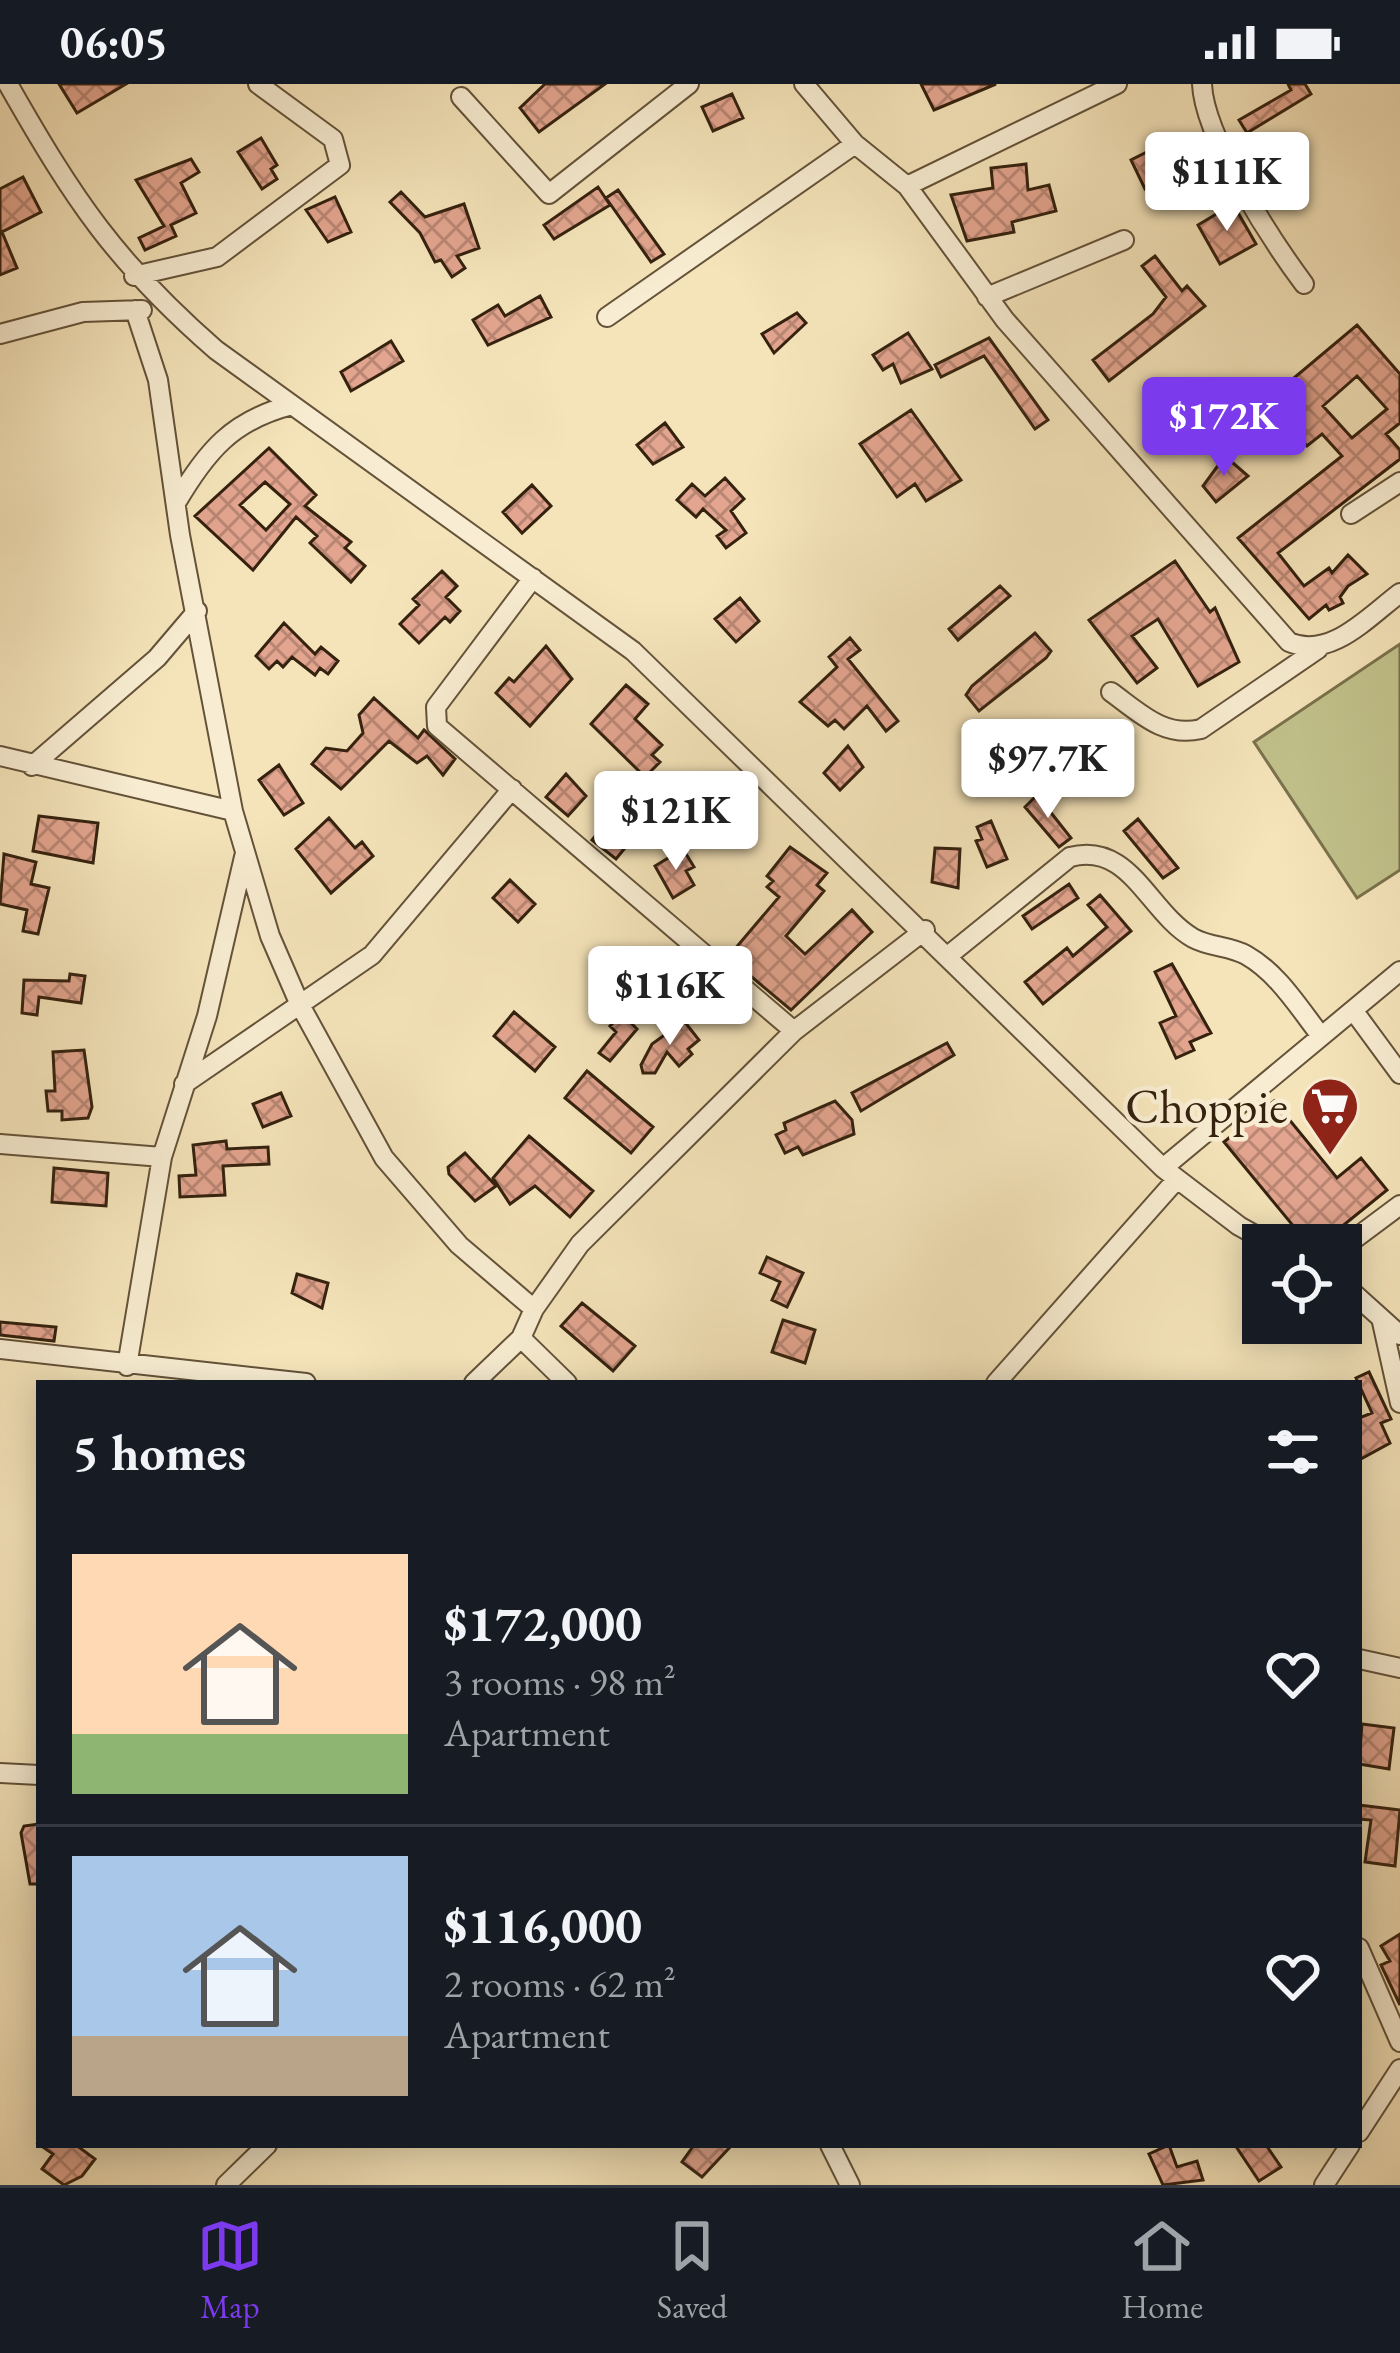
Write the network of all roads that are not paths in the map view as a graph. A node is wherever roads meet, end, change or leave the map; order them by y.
1 (8, 84) edge
2 (259, 84) edge
3 (689, 84) edge
4 (804, 84) edge
5 (1117, 84) edge
6 (1202, 84) edge
7 (461, 97) dead end
8 (855, 144) junction
9 (907, 186) junction
10 (1124, 240) dead end
11 (134, 276) junction
12 (1304, 284) dead end
13 (987, 297) junction
14 (135, 310) junction
15 (170, 310) junction
16 (607, 317) dead end
17 (0, 334) edge
18 (292, 405) junction
19 (1400, 482) edge
20 (176, 503) junction
21 (1351, 514) dead end
22 (533, 578) junction
23 (1400, 593) edge
24 (196, 611) junction
25 (1318, 649) junction
26 (1112, 692) dead end
27 (0, 756) edge
28 (32, 766) junction
29 (512, 789) junction
30 (233, 811) junction
31 (245, 850) junction
32 (925, 930) junction
33 (950, 955) junction
34 (1400, 971) edge
35 (300, 1005) junction
36 (1353, 1010) junction
37 (794, 1031) junction
38 (1322, 1036) junction
39 (1400, 1074) edge
40 (184, 1084) junction
41 (0, 1144) edge
42 (162, 1157) junction
43 (1170, 1174) junction
44 (1400, 1205) edge
45 (1243, 1224) edge
46 (1362, 1233) edge
47 (1362, 1302) edge
48 (534, 1309) junction
49 (1382, 1322) junction
50 (1400, 1336) edge
51 (521, 1338) junction
52 (0, 1349) edge
53 (128, 1366) junction
54 (275, 1380) edge
55 (476, 1380) edge
56 (564, 1380) edge
57 (998, 1380) edge
58 (1400, 1403) edge
59 (1362, 1660) edge
60 (1400, 1668) edge
61 (0, 1773) edge
62 (36, 1774) edge
63 (1362, 1955) edge
64 (1400, 2042) edge
65 (1400, 2069) edge
66 (1362, 2127) edge
67 (264, 2148) edge
68 (832, 2148) edge
69 (1348, 2148) edge
70 (226, 2185) edge
71 (850, 2185) edge
72 (1324, 2185) edge

1 - 11 street
2 - 11 street
3 - 7 street
4 - 8 street
5 - 9 street
6 - 12 street
8 - 9 street
8 - 16 street
9 - 13 street
10 - 13 street
11 - 15 street
13 - 25 street
14 - 15 street
14 - 17 street
14 - 20 street
15 - 18 street
18 - 20 street
18 - 22 street
19 - 21 street
20 - 24 street
22 - 29 street
22 - 32 street
23 - 25 street
24 - 28 street
24 - 30 street
25 - 26 street
27 - 28 street
28 - 30 street
29 - 35 street
29 - 37 street
30 - 31 street
31 - 35 street
31 - 40 street
32 - 33 street
32 - 37 street
33 - 38 street
33 - 43 street
34 - 36 street
35 - 40 street
35 - 48 street
36 - 38 street
36 - 39 street
37 - 48 street
38 - 43 street
40 - 42 street
41 - 42 street
42 - 53 street
43 - 45 street
43 - 57 street
44 - 46 street
47 - 49 street
48 - 51 street
49 - 50 street
49 - 58 street
51 - 55 street
51 - 56 street
52 - 53 street
53 - 54 street
59 - 60 street
61 - 62 street
63 - 64 street
65 - 66 street
67 - 70 street
68 - 71 street
69 - 72 street

